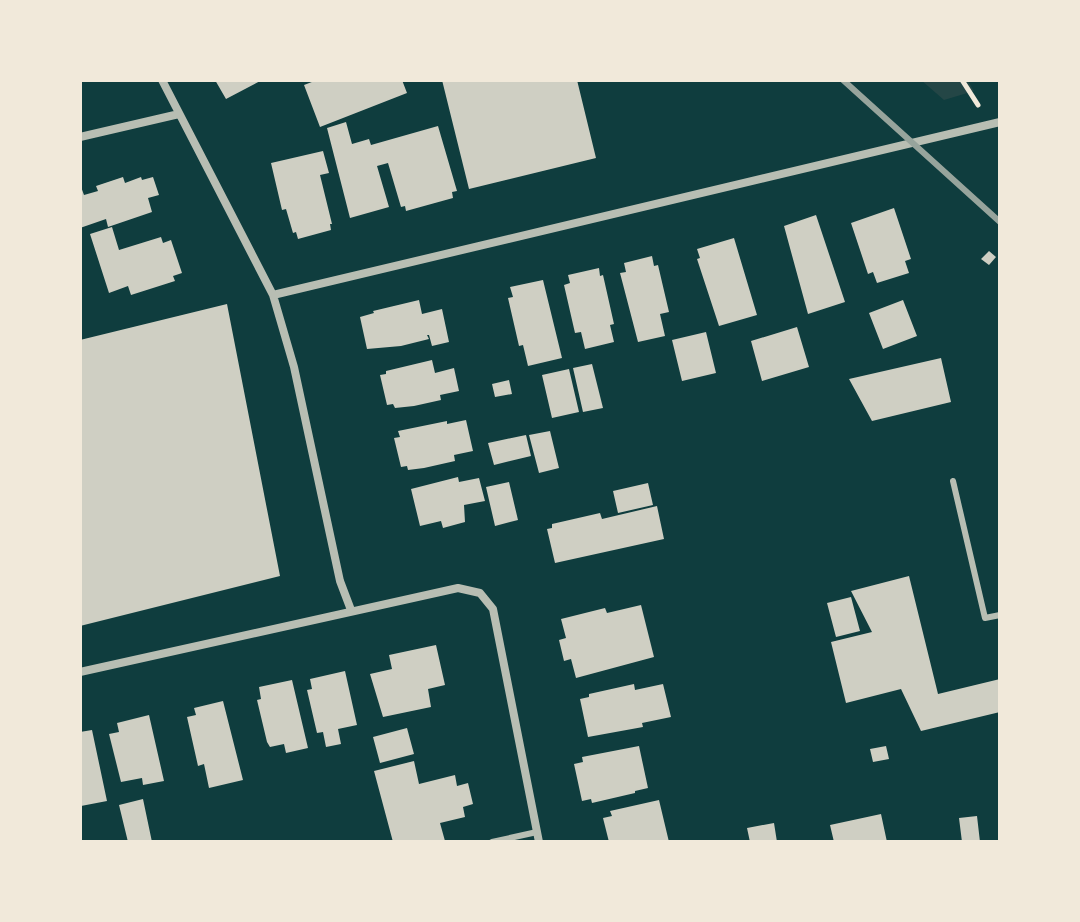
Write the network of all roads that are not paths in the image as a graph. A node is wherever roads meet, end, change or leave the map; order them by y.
1 (162, 80) edge
2 (179, 114) junction
3 (1000, 122) edge
4 (80, 137) edge
5 (273, 295) junction
6 (953, 481) dead end
7 (351, 610) junction
8 (1000, 615) edge
9 (80, 672) edge
10 (537, 832) junction
11 (492, 842) edge
12 (539, 842) edge

1 - 2 street
2 - 4 street
2 - 5 street
3 - 5 street
5 - 7 street
6 - 8 lane
7 - 9 street
7 - 10 street
10 - 11 lane
10 - 12 street

